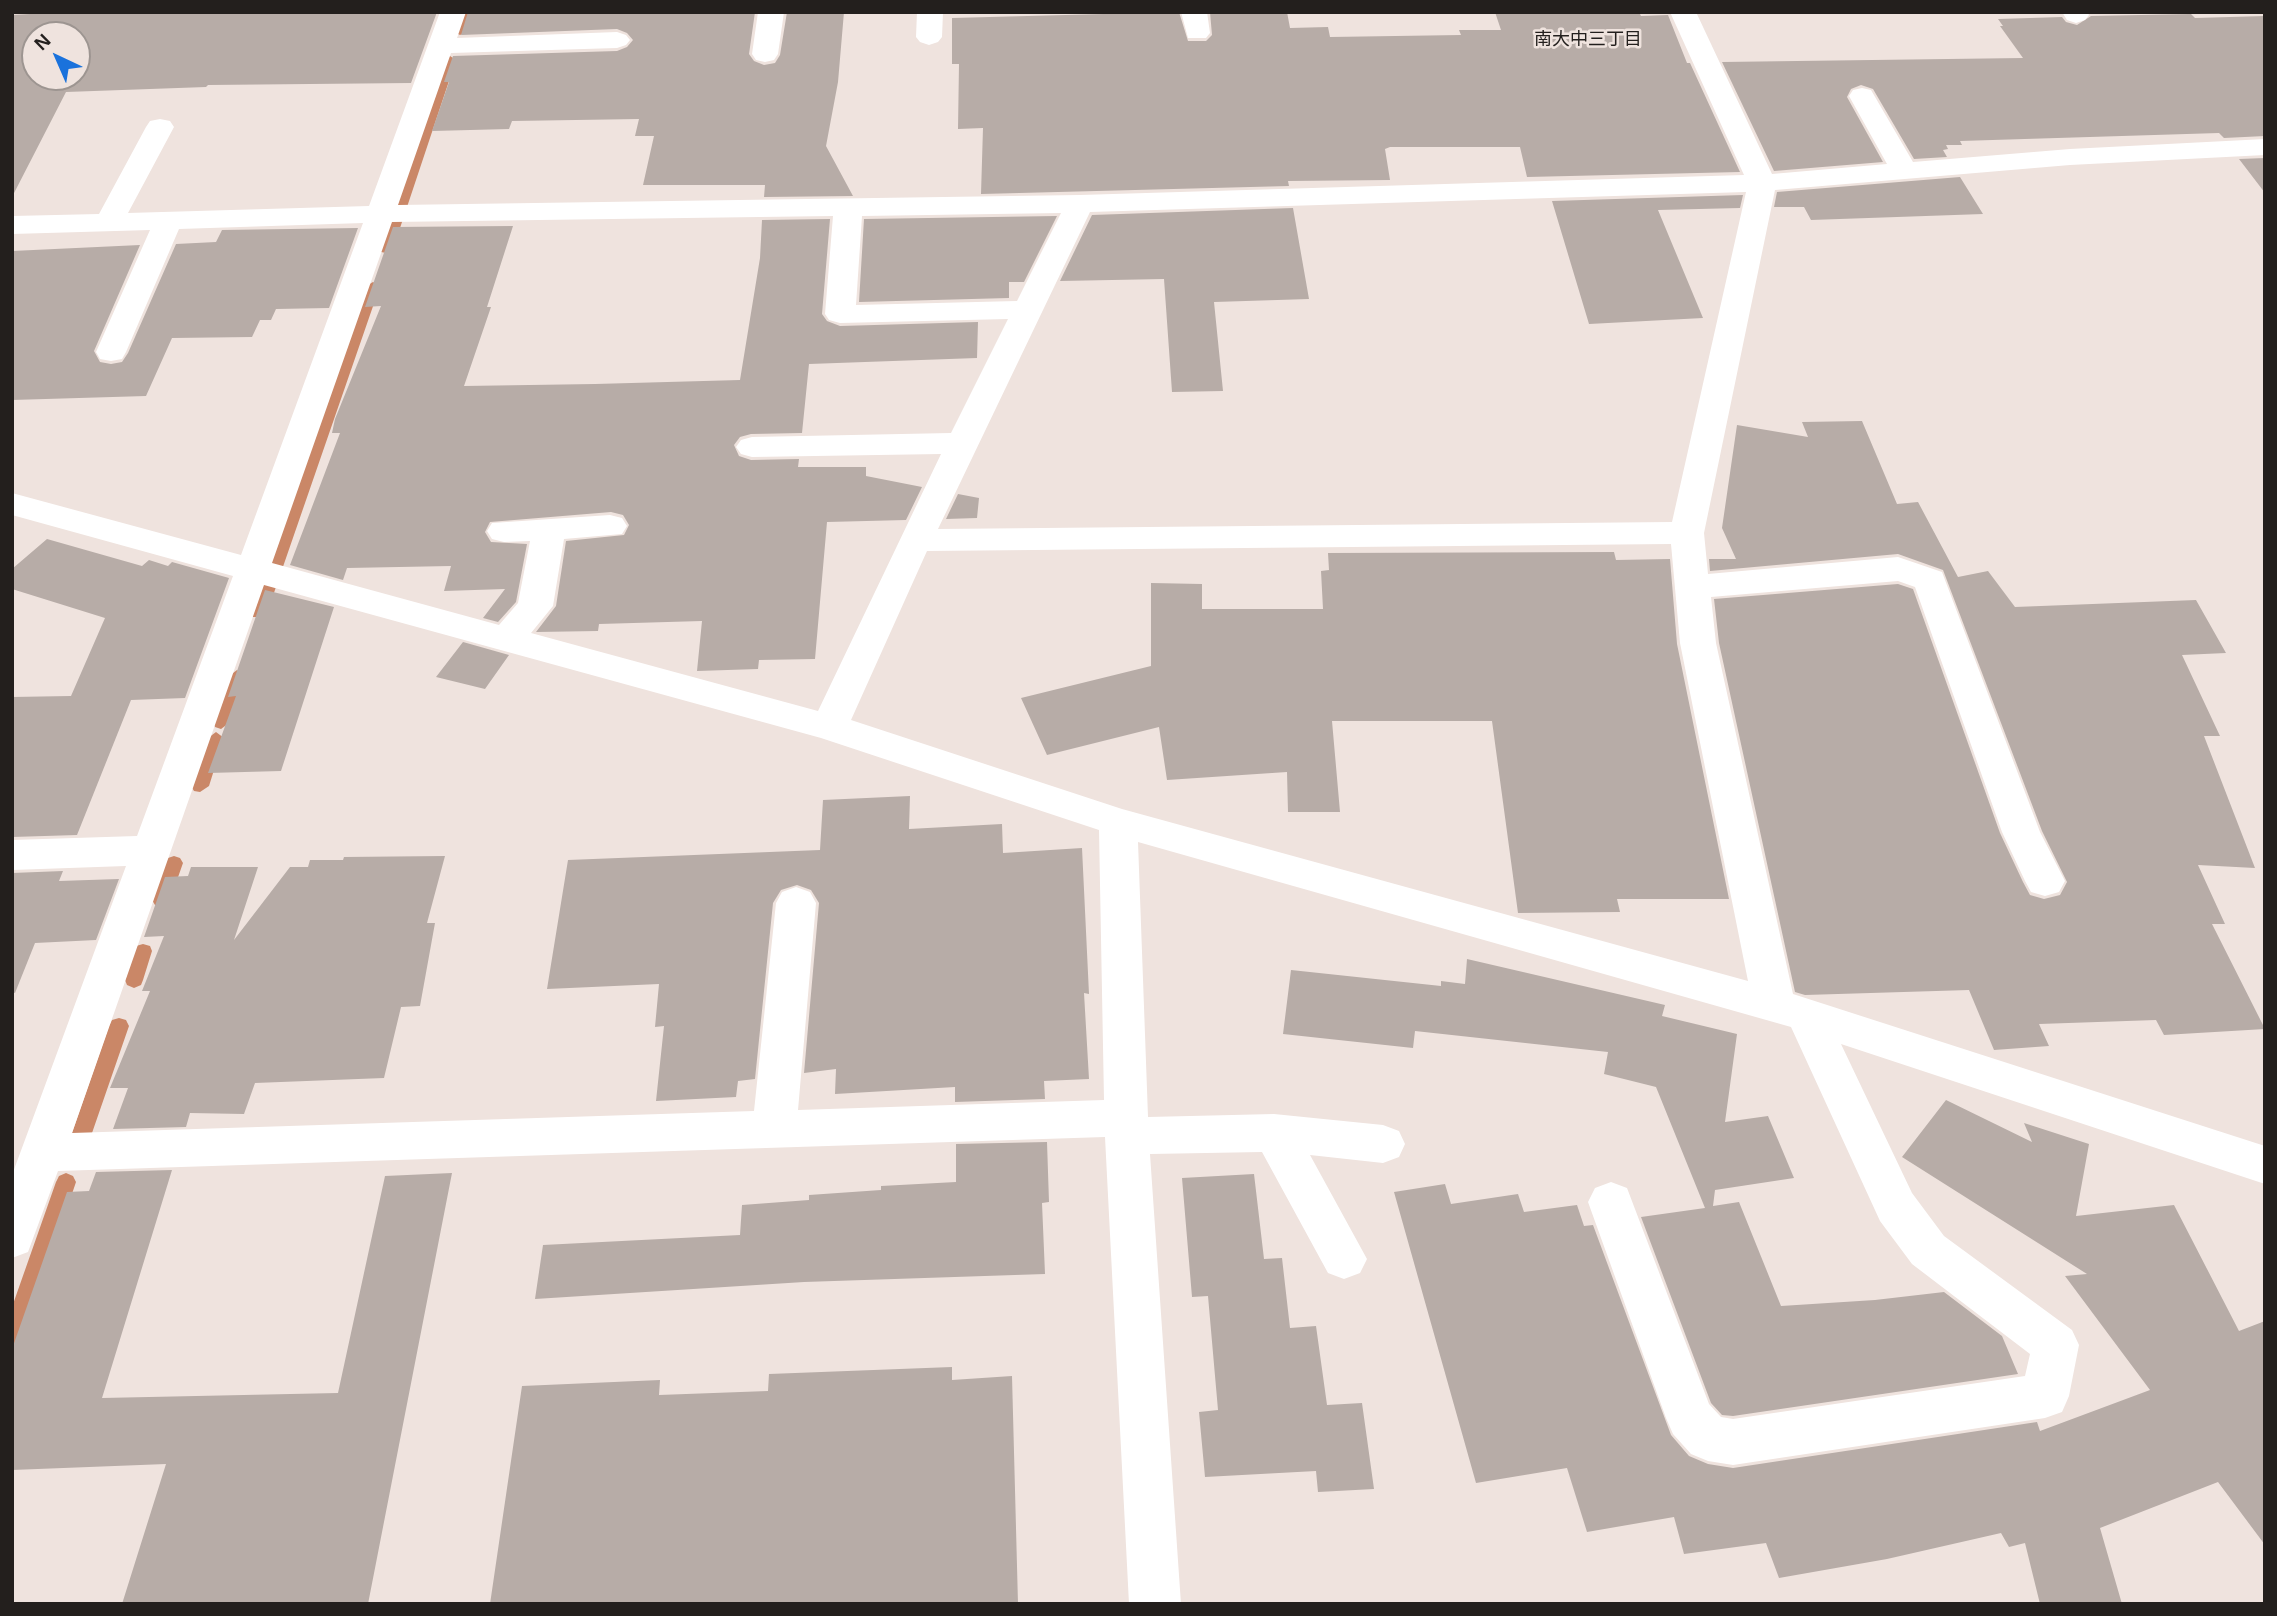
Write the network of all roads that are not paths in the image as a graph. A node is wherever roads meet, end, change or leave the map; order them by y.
1 (453, 12) edge
2 (771, 12) edge
3 (1683, 12) edge
4 (617, 40) dead end
5 (441, 46) junction
6 (765, 54) dead end
7 (1862, 96) dead end
8 (160, 127) dead end
9 (2265, 148) edge
10 (1905, 172) junction
11 (1762, 183) junction
12 (1080, 204) junction
13 (848, 205) junction
14 (382, 214) junction
15 (168, 221) junction
16 (108, 223) junction
17 (12, 225) edge
18 (1027, 310) junction
19 (111, 352) dead end
20 (962, 443) junction
21 (752, 447) dead end
22 (12, 505) edge
23 (610, 526) dead end
24 (549, 528) junction
25 (504, 531) dead end
26 (1687, 533) junction
27 (915, 540) junction
28 (253, 572) junction
29 (1692, 587) junction
30 (506, 640) junction
31 (829, 727) junction
32 (1118, 822) junction
33 (152, 850) junction
34 (12, 855) edge
35 (2045, 881) dead end
36 (796, 903) dead end
37 (1790, 1010) junction
38 (1127, 1127) junction
39 (774, 1130) junction
40 (1274, 1133) junction
41 (1383, 1144) dead end
42 (31, 1163) edge
43 (2265, 1165) edge
44 (1611, 1202) dead end
45 (12, 1238) edge
46 (1344, 1259) dead end
47 (1155, 1604) edge

1 - 5 street
2 - 6 street
3 - 11 street
4 - 5 street
5 - 14 street
7 - 10 street
8 - 16 street
9 - 10 street
10 - 11 street
11 - 12 street
11 - 26 street
12 - 13 street
12 - 18 street
13 - 14 street
13 - 18 street
14 - 15 street
14 - 28 street
15 - 16 street
15 - 19 street
16 - 17 street
18 - 20 street
20 - 21 street
20 - 27 street
22 - 28 street
23 - 24 street
24 - 25 street
24 - 30 street
26 - 27 street
26 - 29 street
27 - 31 street
28 - 30 street
28 - 33 street
29 - 35 street
29 - 37 street
30 - 31 street
31 - 32 street
32 - 37 street
32 - 38 street
33 - 34 street
33 - 42 street
36 - 39 street
37 - 43 street
37 - 44 street
38 - 39 street
38 - 40 street
38 - 47 street
39 - 42 street
40 - 41 street
40 - 46 street
42 - 45 street

